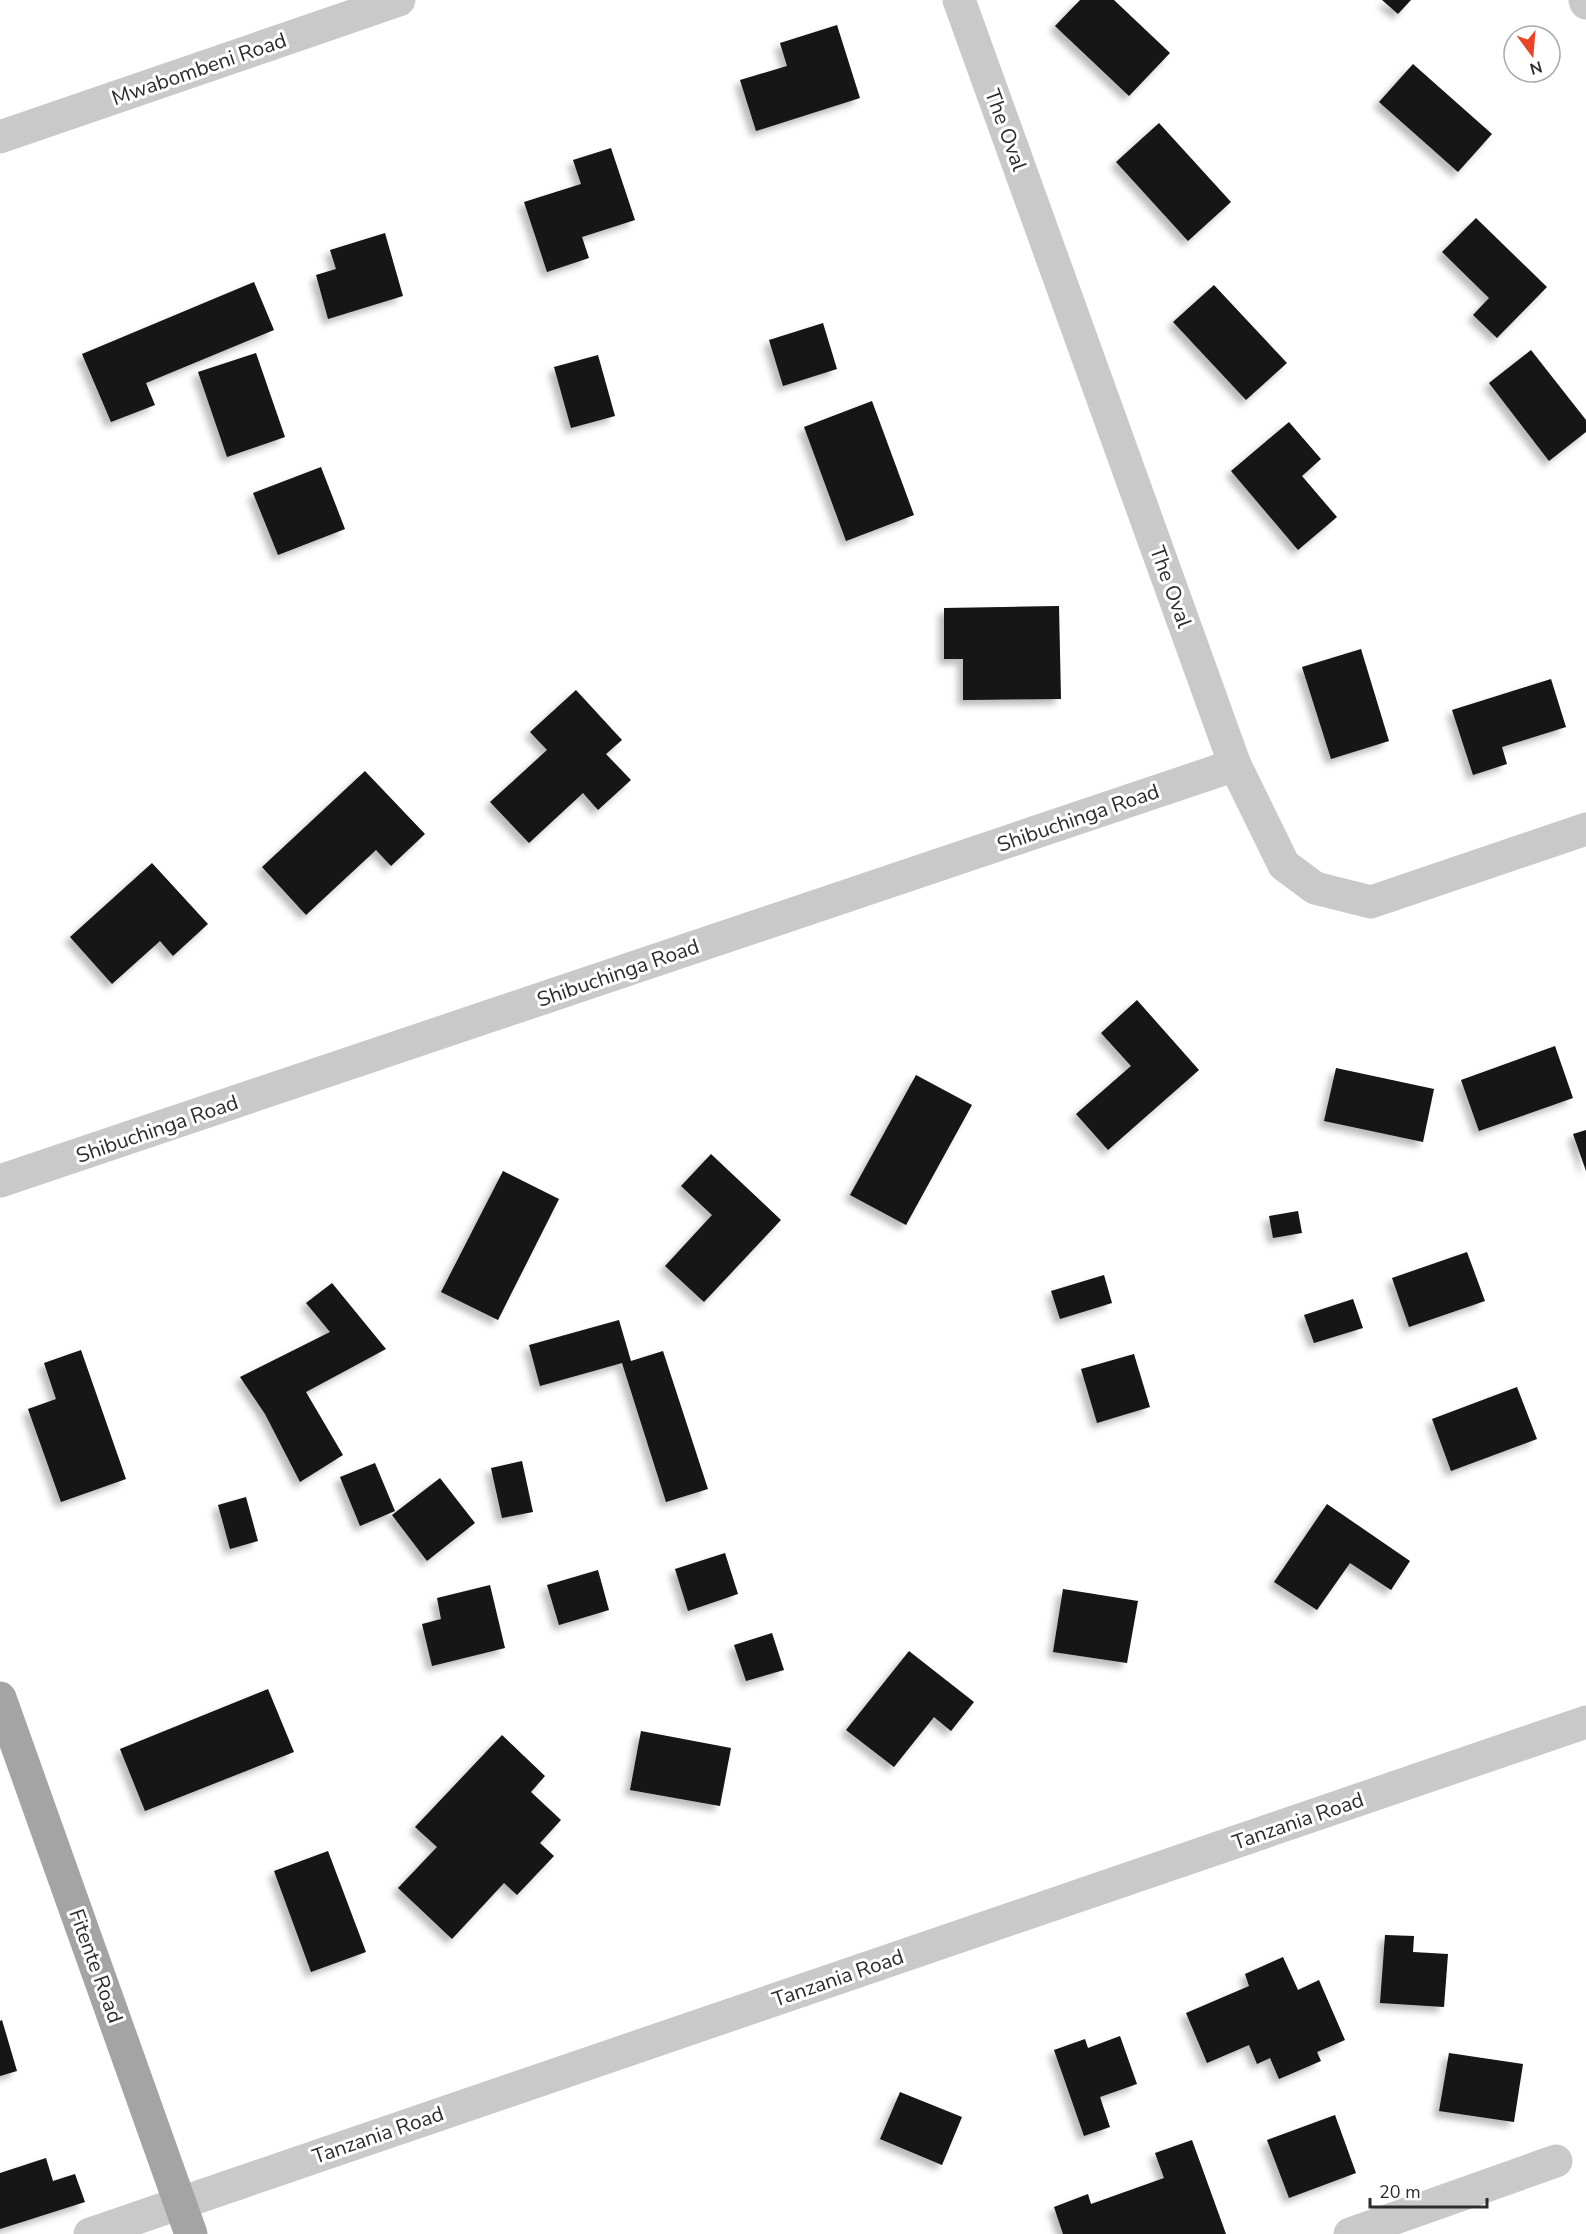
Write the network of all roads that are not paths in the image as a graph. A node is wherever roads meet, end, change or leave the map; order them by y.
1 (399, 0) edge
2 (958, 0) edge
3 (0, 137) edge
4 (1235, 765) junction
5 (1586, 829) edge
6 (0, 1182) edge
7 (0, 1698) edge
8 (1586, 1722) edge
9 (1556, 2162) dead end
10 (180, 2203) junction
11 (90, 2234) edge
12 (191, 2234) edge
13 (1350, 2234) edge

1 - 3 street, Mwabombeni Road
2 - 4 street, The Oval
4 - 5 street, The Oval
4 - 6 street, Shibuchinga Road
7 - 10 main road, Fitente Road
8 - 10 street, Tanzania Road
9 - 13 street
10 - 11 street, Tanzania Road
10 - 12 main road, Fitente Road

